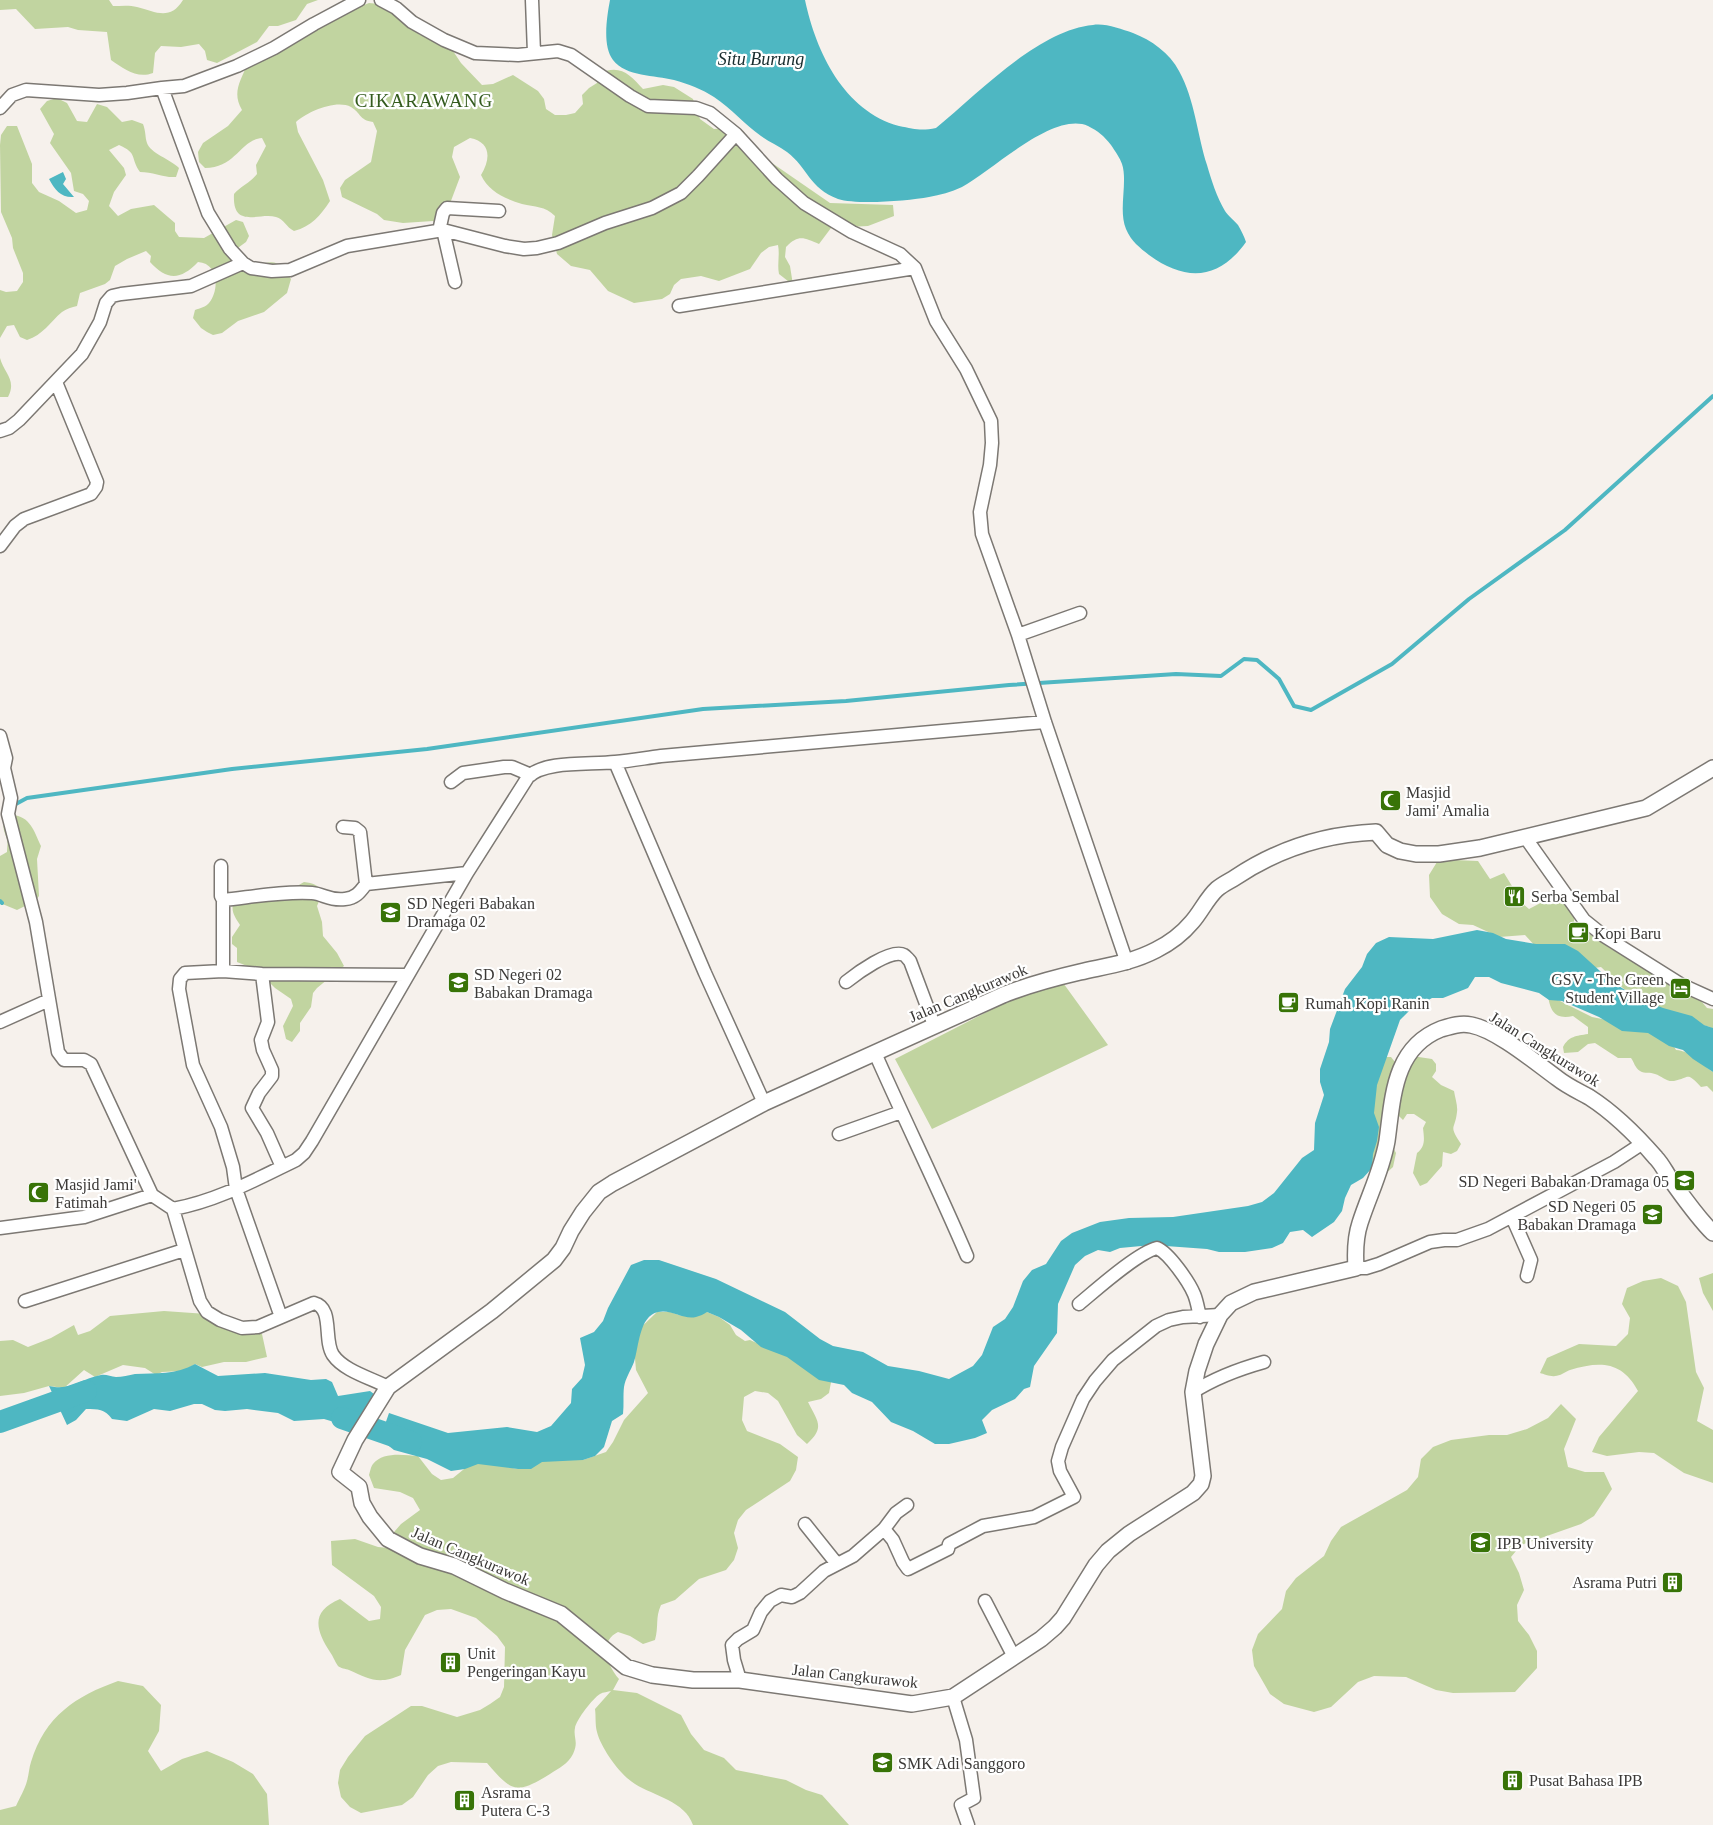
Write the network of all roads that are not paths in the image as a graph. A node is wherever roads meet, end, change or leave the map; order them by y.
1 (359, 0) edge
2 (381, 0) edge
3 (532, 0) edge
4 (534, 53) junction
5 (162, 88) junction
6 (0, 108) edge
7 (736, 134) junction
8 (500, 211) dead end
9 (441, 231) junction
10 (243, 263) junction
11 (916, 268) junction
12 (455, 282) dead end
13 (679, 306) dead end
14 (56, 382) junction
15 (0, 432) edge
16 (0, 546) edge
17 (1080, 613) dead end
18 (1018, 635) junction
19 (1045, 722) junction
20 (0, 736) edge
21 (615, 762) junction
22 (1713, 768) edge
23 (2, 769) edge
24 (531, 774) junction
25 (451, 782) dead end
26 (5, 815) edge
27 (343, 827) dead end
28 (1525, 837) junction
29 (221, 866) dead end
30 (467, 873) junction
31 (366, 884) junction
32 (223, 900) junction
33 (1127, 963) junction
34 (223, 971) junction
35 (262, 974) junction
36 (407, 975) junction
37 (846, 982) dead end
38 (49, 1000) junction
39 (1713, 1000) edge
40 (0, 1022) edge
41 (934, 1025) junction
42 (875, 1053) junction
43 (764, 1103) junction
44 (901, 1112) junction
45 (839, 1134) dead end
46 (1643, 1143) junction
47 (282, 1167) junction
48 (236, 1189) junction
49 (152, 1194) junction
50 (173, 1208) junction
51 (1512, 1217) junction
52 (0, 1228) edge
53 (1713, 1233) edge
54 (184, 1250) junction
55 (967, 1256) dead end
56 (1356, 1268) junction
57 (1527, 1276) dead end
58 (25, 1301) dead end
59 (1079, 1304) dead end
60 (1220, 1315) junction
61 (282, 1317) junction
62 (1200, 1317) junction
63 (1264, 1362) dead end
64 (384, 1392) junction
65 (1193, 1392) junction
66 (907, 1505) dead end
67 (805, 1524) dead end
68 (884, 1529) junction
69 (837, 1564) junction
70 (985, 1601) dead end
71 (1014, 1657) junction
72 (740, 1680) junction
73 (954, 1697) junction
74 (968, 1825) edge

1 - 5 street
2 - 4 street
3 - 4 street
4 - 7 street
5 - 6 street
5 - 10 street
7 - 9 street
7 - 11 street
8 - 9 street
9 - 10 street
9 - 12 street
10 - 14 street
11 - 13 street
11 - 18 street
14 - 15 street
14 - 16 street
17 - 18 street
18 - 19 street
19 - 21 street
19 - 33 street
20 - 23 street
21 - 24 street
21 - 43 street
22 - 28 street, Jalan Cangkurawok
23 - 26 street
24 - 25 street
24 - 30 street
26 - 38 street
27 - 31 street
28 - 33 street, Jalan Cangkurawok
28 - 39 street
29 - 32 street
30 - 31 street
30 - 36 street
31 - 32 street
32 - 34 street
33 - 41 street, Jalan Cangkurawok
34 - 35 street
34 - 48 street
35 - 36 street
35 - 47 street
36 - 47 street
37 - 41 street
38 - 40 street
38 - 49 street
41 - 42 street, Jalan Cangkurawok
42 - 43 street, Jalan Cangkurawok
42 - 44 street
43 - 64 street, Jalan Cangkurawok
44 - 45 street
44 - 55 street
46 - 51 street
46 - 53 street, Jalan Cangkurawok
46 - 56 street, Jalan Cangkurawok
47 - 48 street
48 - 50 street
48 - 61 street
49 - 50 street
49 - 52 street
50 - 54 street
51 - 56 street
51 - 57 street
54 - 58 street
54 - 61 street
56 - 60 street, Jalan Cangkurawok
59 - 62 street
60 - 62 street
60 - 65 street, Jalan Cangkurawok
61 - 64 street
62 - 68 street
63 - 65 street
64 - 72 street, Jalan Cangkurawok
65 - 71 street, Jalan Cangkurawok
66 - 68 street
67 - 69 street
68 - 69 street
69 - 72 street
70 - 71 street
71 - 73 street, Jalan Cangkurawok
72 - 73 street, Jalan Cangkurawok
73 - 74 street

